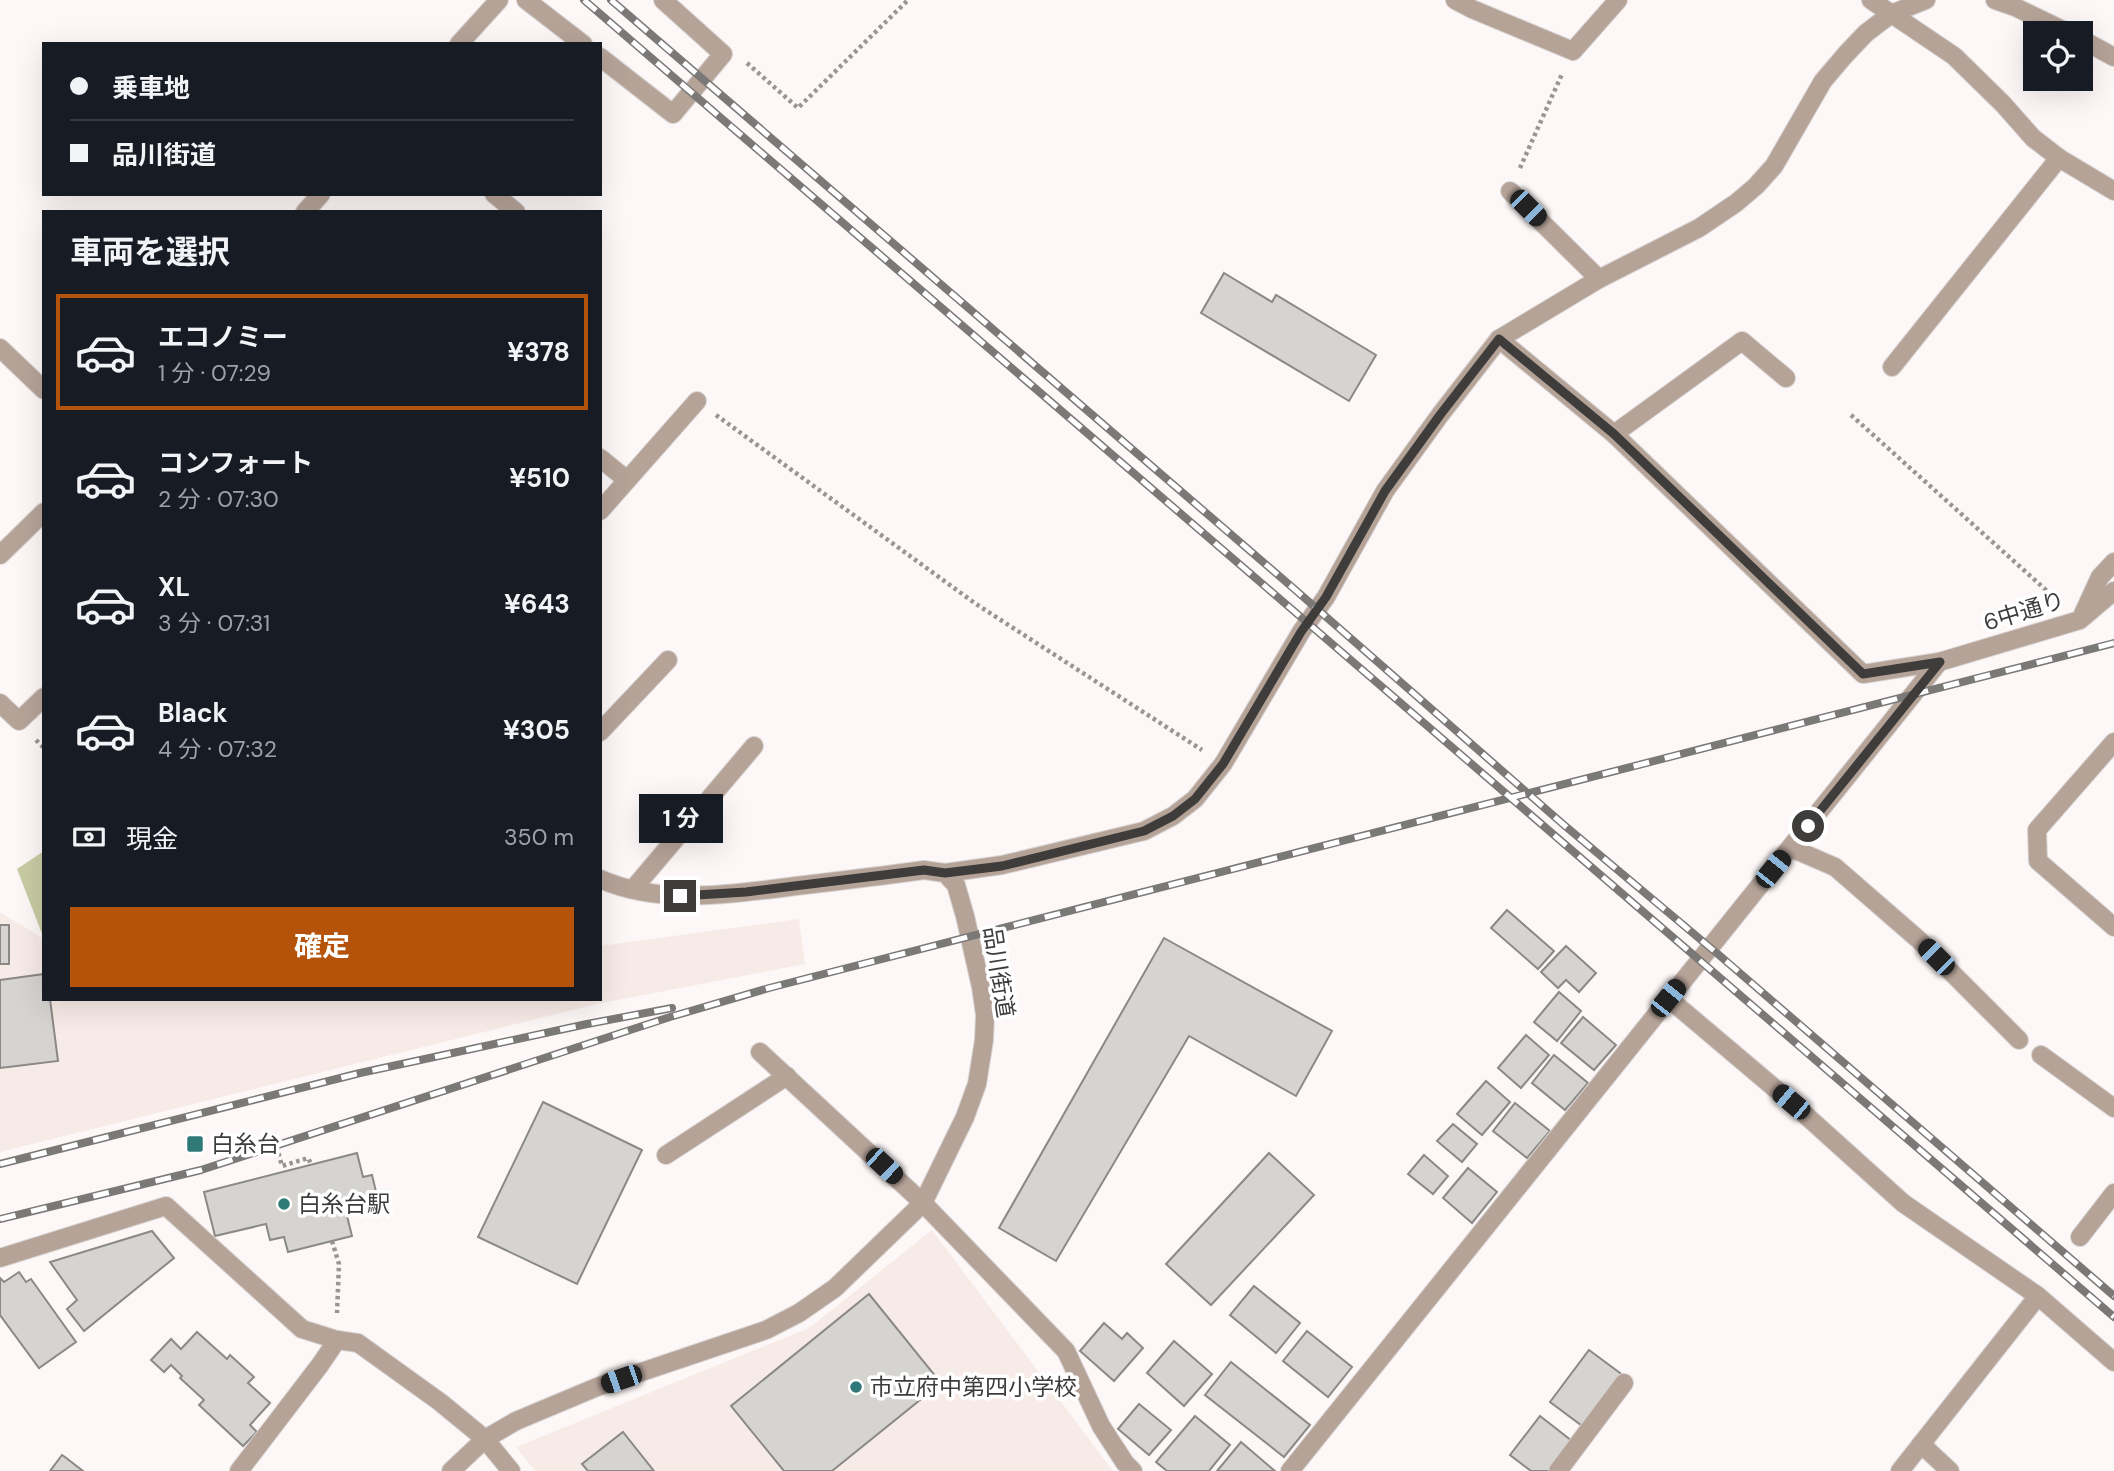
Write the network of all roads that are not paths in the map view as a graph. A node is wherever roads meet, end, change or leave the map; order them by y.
1 (499, 0) edge
2 (526, 0) edge
3 (663, 0) edge
4 (1455, 0) edge
5 (1618, 0) edge
6 (1871, 0) edge
7 (1926, 0) edge
8 (1995, 0) edge
9 (1891, 14) junction
10 (2044, 21) edge
11 (461, 42) edge
12 (580, 42) edge
13 (2093, 46) edge
14 (2114, 57) edge
15 (602, 59) edge
16 (2059, 158) junction
17 (1510, 191) road end
18 (2114, 191) edge
19 (319, 196) edge
20 (496, 196) edge
21 (307, 210) edge
22 (514, 210) edge
23 (1599, 279) junction
24 (1499, 339) junction
25 (0, 348) edge
26 (1892, 367) dead end
27 (1786, 378) dead end
28 (42, 388) edge
29 (697, 401) road end
30 (1614, 434) junction
31 (602, 460) edge
32 (627, 480) junction
33 (602, 509) edge
34 (42, 514) edge
35 (0, 555) edge
36 (2114, 562) edge
37 (2114, 591) edge
38 (2080, 620) junction
39 (668, 660) dead end
40 (1940, 662) junction
41 (42, 699) edge
42 (0, 703) edge
43 (602, 730) edge
44 (2114, 742) edge
45 (754, 746) dead end
46 (1791, 848) junction
47 (945, 873) junction
48 (602, 880) edge
49 (633, 889) junction
50 (2114, 927) edge
51 (1668, 998) junction
52 (2019, 1040) dead end
53 (760, 1052) dead end
54 (2041, 1055) dead end
55 (787, 1076) junction
56 (2114, 1108) edge
57 (666, 1155) dead end
58 (2114, 1193) edge
59 (923, 1203) junction
60 (2080, 1237) dead end
61 (0, 1258) edge
62 (2038, 1296) junction
63 (337, 1340) junction
64 (2114, 1362) edge
65 (1624, 1383) dead end
66 (485, 1438) junction
67 (1921, 1444) junction
68 (239, 1471) edge
69 (451, 1471) edge
70 (511, 1471) edge
71 (1133, 1471) edge
72 (1290, 1471) edge
73 (1558, 1471) edge
74 (1900, 1471) edge
75 (1950, 1471) edge

1 - 11 street
2 - 12 street
3 - 15 street
4 - 5 street
6 - 9 street
7 - 9 street
8 - 10 street
9 - 16 street
9 - 23 street
13 - 14 street
16 - 18 street
16 - 26 street
17 - 23 street
19 - 21 street
20 - 22 street
23 - 24 street
24 - 30 street
24 - 47 street
25 - 28 street
27 - 30 street
29 - 32 street
30 - 40 street, 6中通り
31 - 32 street
32 - 33 street
34 - 35 street
36 - 38 street
37 - 38 street, 6中通り
38 - 40 street, 6中通り
39 - 43 street
40 - 46 street
41 - 42 street
44 - 50 street
45 - 49 street
46 - 51 street
46 - 52 street
47 - 49 street
47 - 59 street, 品川街道
48 - 49 street
51 - 62 street
51 - 72 street
53 - 55 street
54 - 56 street
55 - 57 street
55 - 59 street
58 - 60 street
59 - 66 street, 品川街道
59 - 71 street
61 - 63 street
62 - 64 street
62 - 67 street
63 - 66 street
63 - 68 street
65 - 73 street
66 - 69 street, 品川街道
66 - 70 street
67 - 74 street
67 - 75 street

